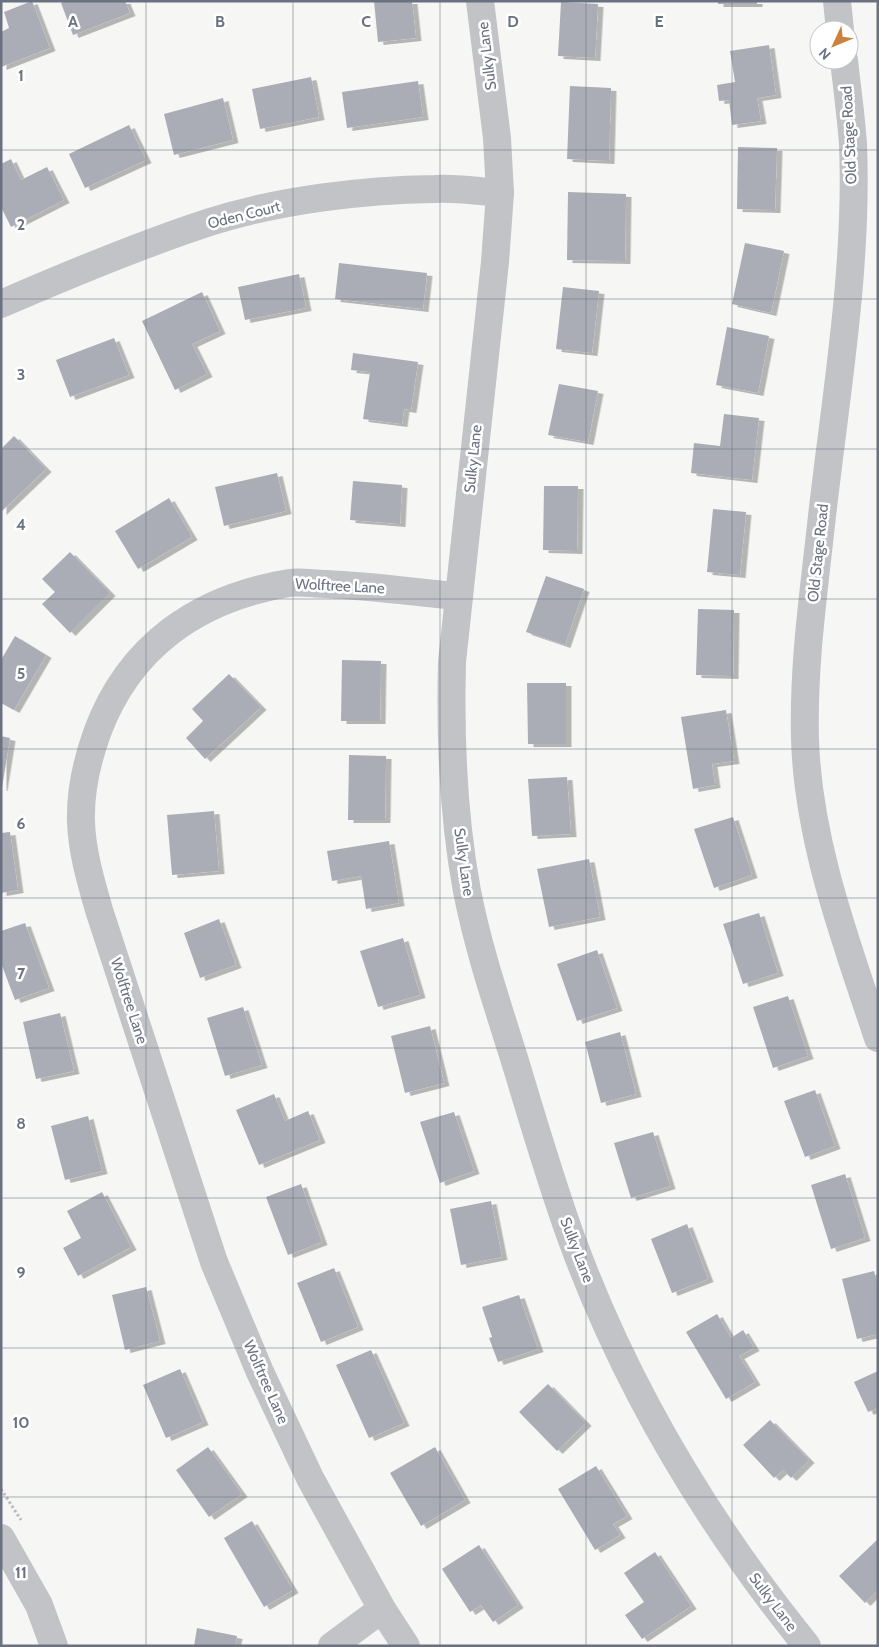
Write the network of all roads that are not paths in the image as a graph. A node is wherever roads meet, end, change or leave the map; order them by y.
1 (480, 1) edge
2 (837, 1) edge
3 (839, 20) edge
4 (845, 70) edge
5 (500, 193) junction
6 (1, 304) edge
7 (458, 596) junction
8 (878, 1038) edge
9 (1, 1538) edge
10 (382, 1609) junction
11 (54, 1646) edge
12 (332, 1646) edge
13 (406, 1646) edge
14 (807, 1646) edge

1 - 5 street, Sulky Lane
2 - 3 street
4 - 8 street, Old Stage Road
5 - 6 street, Oden Court
5 - 7 street, Sulky Lane
7 - 10 street, Wolftree Lane
7 - 14 street, Sulky Lane
9 - 11 street
10 - 12 street
10 - 13 street, Wolftree Lane

